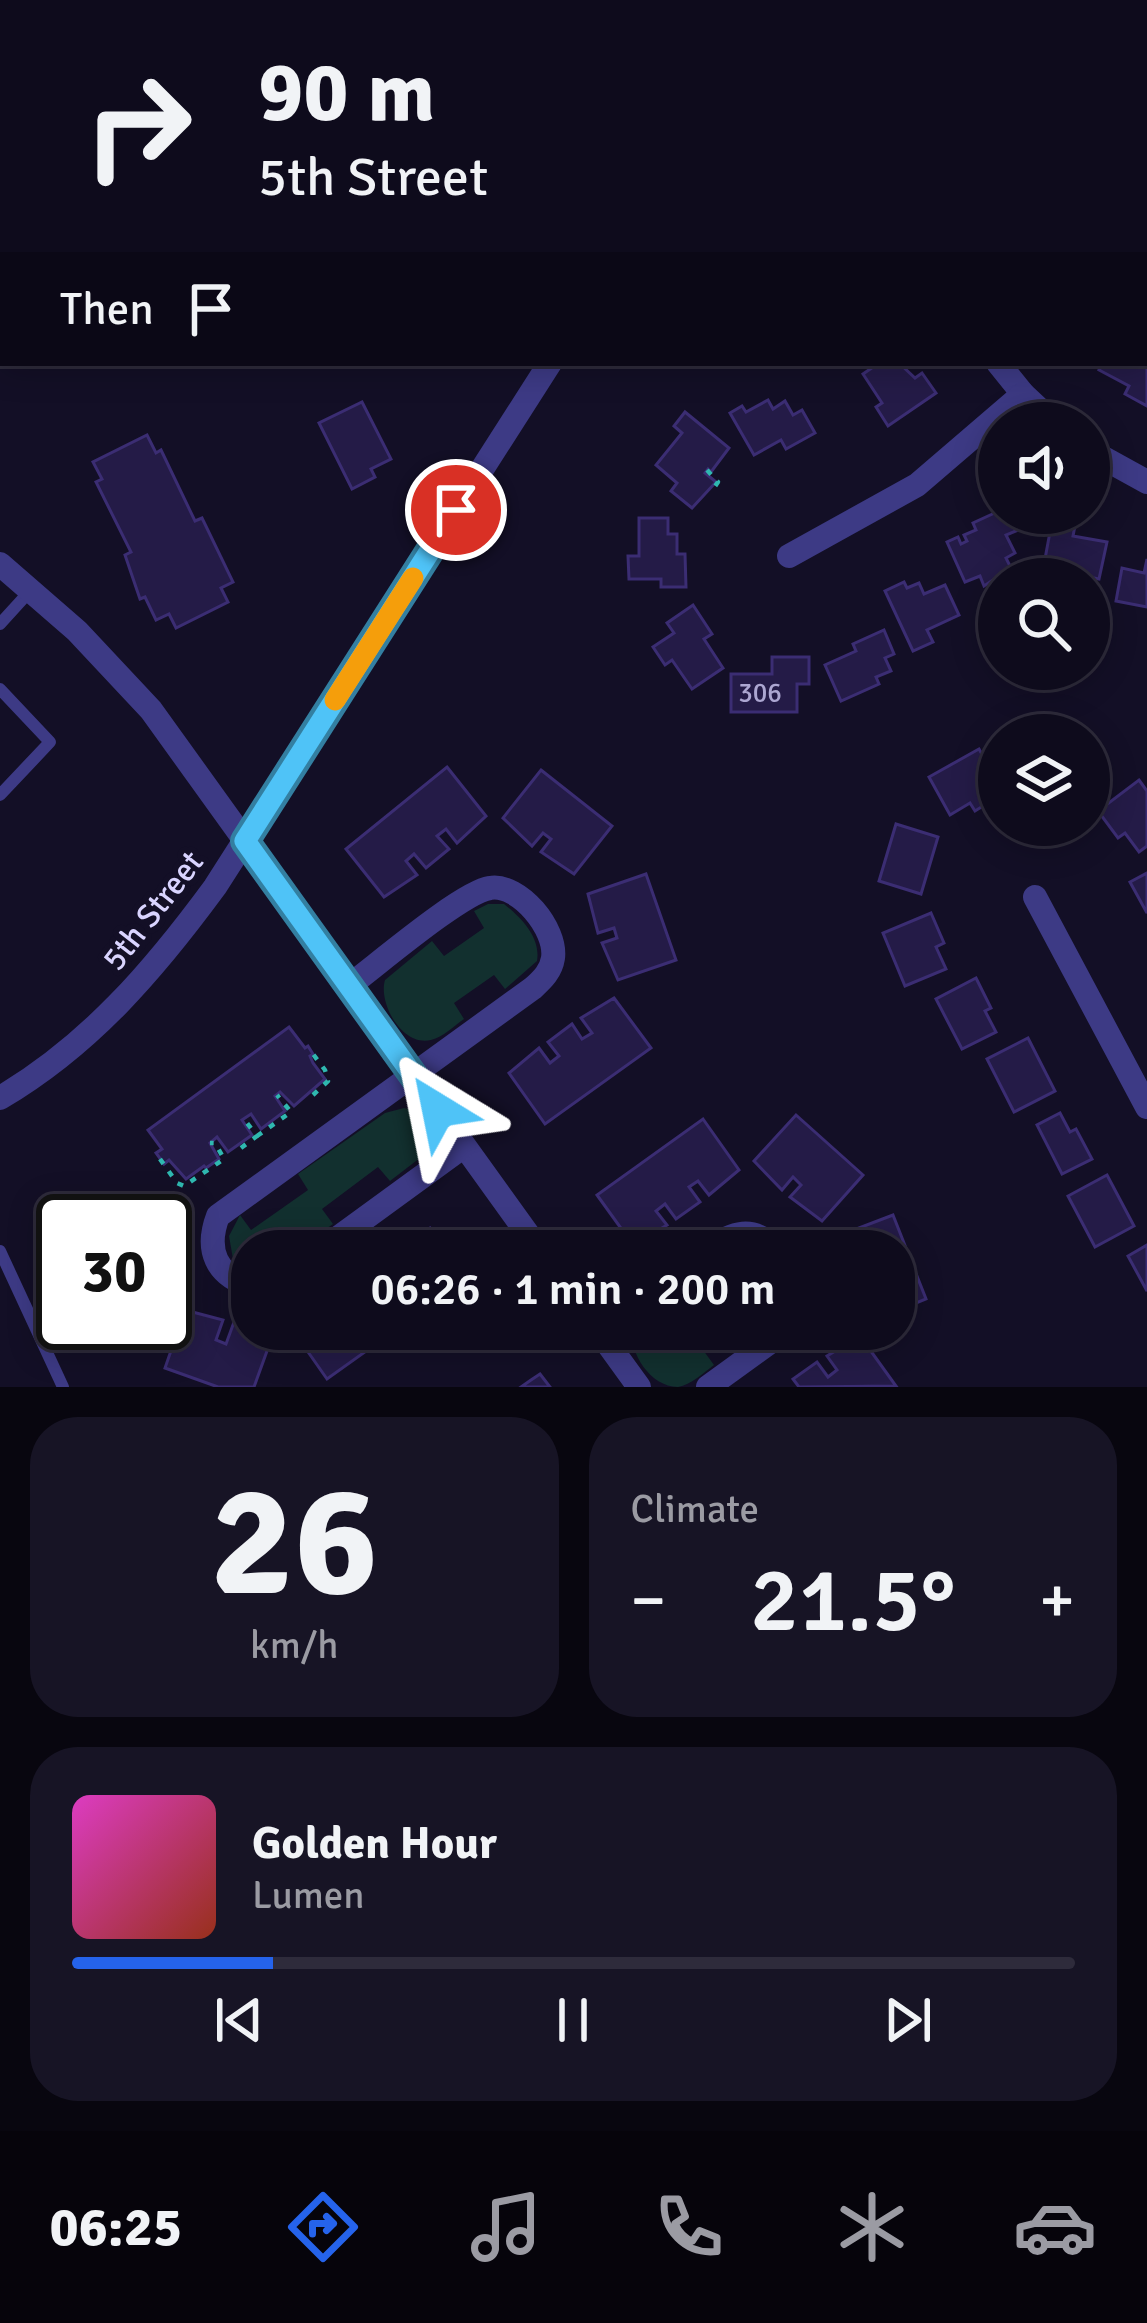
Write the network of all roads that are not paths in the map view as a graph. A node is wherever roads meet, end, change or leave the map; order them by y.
1 (548, 366) edge
2 (1000, 366) edge
3 (1023, 394) junction
4 (1032, 402) edge
5 (1110, 461) edge
6 (1147, 482) edge
7 (789, 556) dead end
8 (0, 564) edge
9 (31, 590) junction
10 (0, 624) edge
11 (0, 689) edge
12 (0, 795) edge
13 (245, 841) junction
14 (1035, 897) dead end
15 (350, 985) junction
16 (412, 1074) junction
17 (0, 1098) edge
18 (1147, 1107) edge
19 (464, 1146) junction
20 (349, 1230) edge
21 (525, 1230) edge
22 (0, 1251) edge
23 (231, 1279) edge
24 (613, 1350) edge
25 (759, 1350) edge
26 (63, 1387) edge
27 (639, 1387) edge
28 (708, 1387) edge

1 - 13 street, 5th Street
2 - 3 street
3 - 4 street
3 - 7 street
5 - 6 street
8 - 9 street
9 - 10 lane
9 - 13 street
11 - 12 lane
13 - 15 street
13 - 17 street, 5th Street
14 - 18 street
15 - 16 street
15 - 16 street
16 - 19 street
16 - 23 street
19 - 20 street
19 - 21 street
22 - 26 lane
24 - 27 street
25 - 28 street

